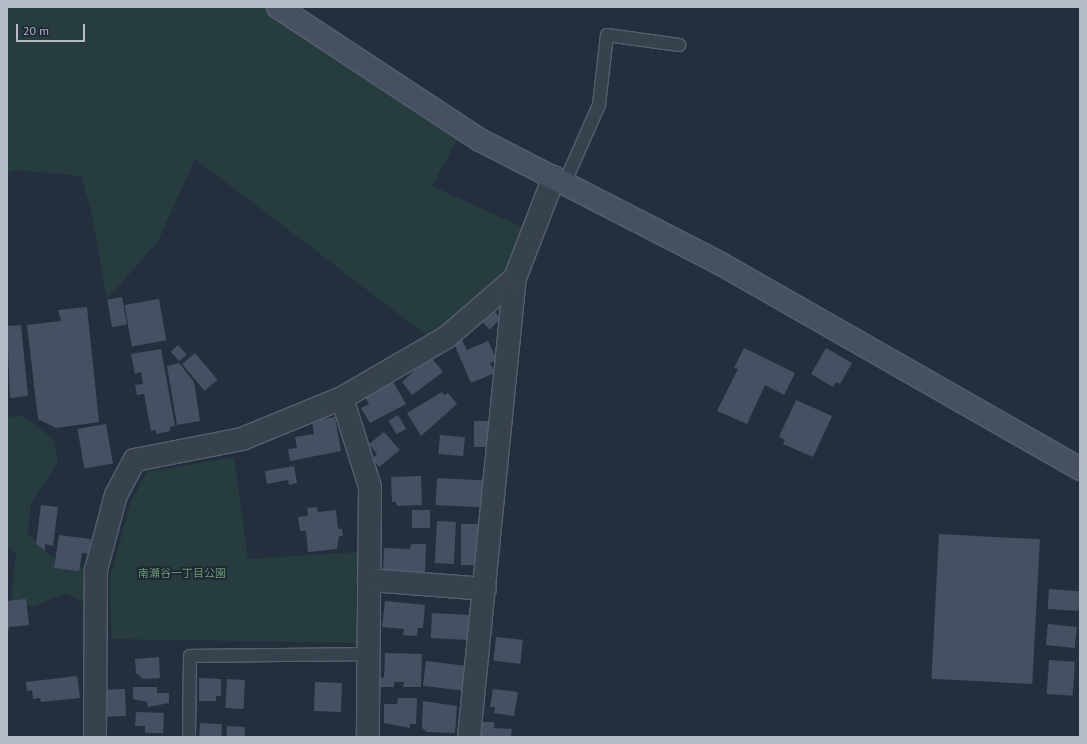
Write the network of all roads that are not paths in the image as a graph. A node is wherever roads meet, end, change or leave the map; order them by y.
1 (278, 7) edge
2 (679, 45) dead end
3 (560, 179) junction
4 (516, 278) junction
5 (342, 398) junction
6 (1080, 469) edge
7 (369, 580) junction
8 (485, 589) junction
9 (369, 654) junction
10 (95, 737) edge
11 (189, 737) edge
12 (368, 737) edge
13 (469, 737) edge

1 - 3 street
2 - 3 lane
3 - 4 street
3 - 6 street
4 - 5 street
4 - 8 street
5 - 7 street
5 - 10 street
7 - 8 street
7 - 9 street
8 - 13 street
9 - 11 lane
9 - 12 street

